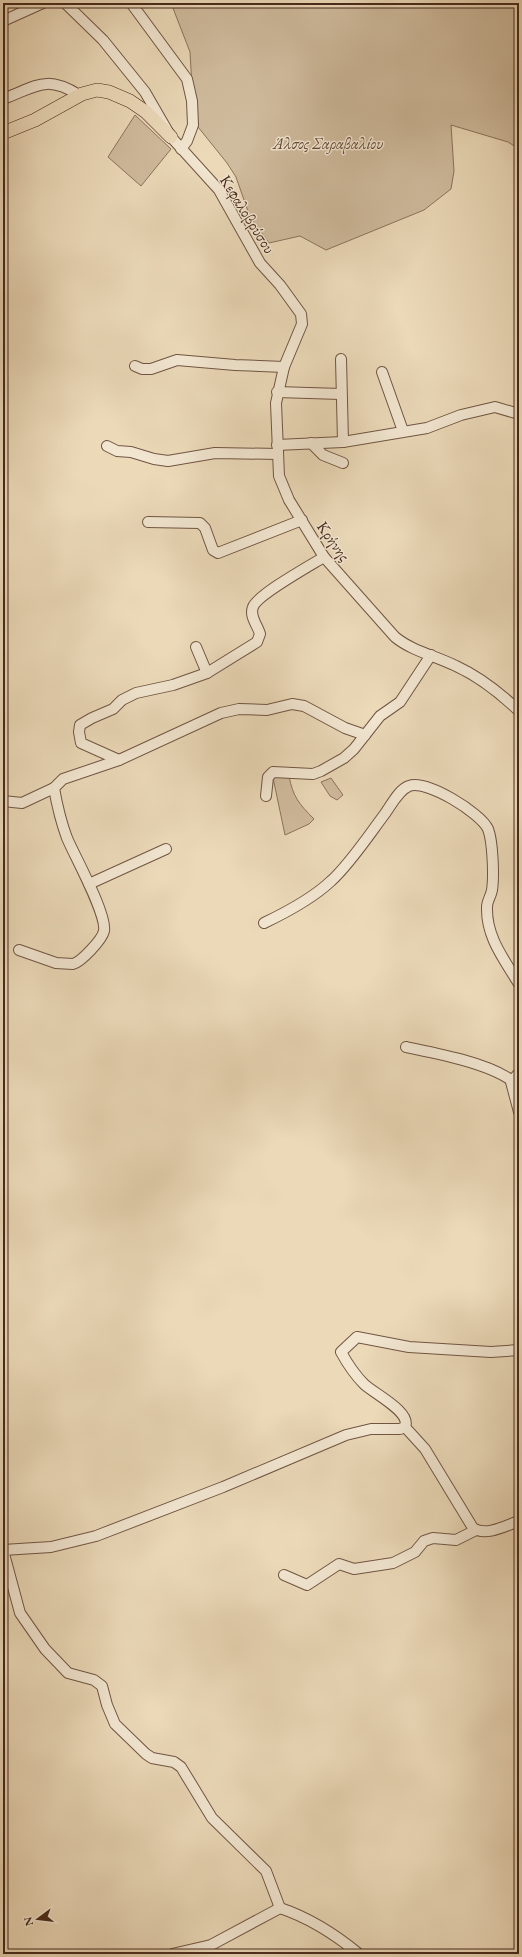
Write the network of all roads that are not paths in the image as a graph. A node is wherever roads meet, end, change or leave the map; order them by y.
1 (43, 3) edge
2 (65, 3) edge
3 (131, 3) edge
4 (3, 21) edge
5 (79, 95) junction
6 (3, 99) edge
7 (3, 133) edge
8 (171, 137) junction
9 (181, 148) junction
10 (297, 308) joint
11 (341, 359) dead end
12 (135, 366) dead end
13 (284, 367) junction
14 (382, 372) dead end
15 (277, 392) junction
16 (341, 394) junction
17 (519, 414) edge
18 (403, 431) junction
19 (343, 442) junction
20 (311, 443) junction
21 (107, 446) dead end
22 (277, 449) junction
23 (343, 463) dead end
24 (302, 520) junction
25 (148, 522) dead end
26 (324, 557) junction
27 (196, 646) dead end
28 (431, 655) junction
29 (207, 673) junction
30 (519, 711) edge
31 (365, 735) junction
32 (119, 760) junction
33 (54, 788) junction
34 (266, 796) dead end
35 (3, 801) edge
36 (166, 849) dead end
37 (89, 884) junction
38 (264, 923) dead end
39 (19, 950) dead end
40 (519, 984) edge
41 (406, 1047) dead end
42 (515, 1077) edge
43 (519, 1112) edge
44 (519, 1350) edge
45 (405, 1427) junction
46 (519, 1521) edge
47 (476, 1530) junction
48 (3, 1550) edge
49 (284, 1574) dead end
50 (280, 1908) junction
51 (172, 1954) edge
52 (359, 1954) edge

1 - 4 street
2 - 8 street, Κεφαλοβρύσου
3 - 9 street
5 - 6 street
5 - 7 main road
5 - 8 main road
8 - 9 street, Κεφαλοβρύσου
9 - 10 street, Κεφαλοβρύσου
10 - 13 street, Κρήνης
11 - 16 street
12 - 13 street
13 - 15 street, Κρήνης
14 - 18 street
15 - 16 street
15 - 22 street, Κρήνης
16 - 19 street
17 - 18 street
18 - 19 street
19 - 20 street
20 - 22 street
20 - 23 street
21 - 22 street
22 - 24 street, Κρήνης
24 - 25 street
24 - 26 street, Κρήνης
26 - 28 street, Κρήνης
26 - 29 street
27 - 29 street
28 - 30 street, Κρήνης
28 - 31 street
29 - 32 street
31 - 32 street
31 - 34 street
32 - 33 street
33 - 35 street
33 - 37 street
36 - 37 street
37 - 39 street
38 - 40 street
41 - 42 street
42 - 43 street
44 - 45 street
45 - 47 street
45 - 48 street
46 - 47 street
47 - 49 street
48 - 50 street
50 - 51 street
50 - 52 street

